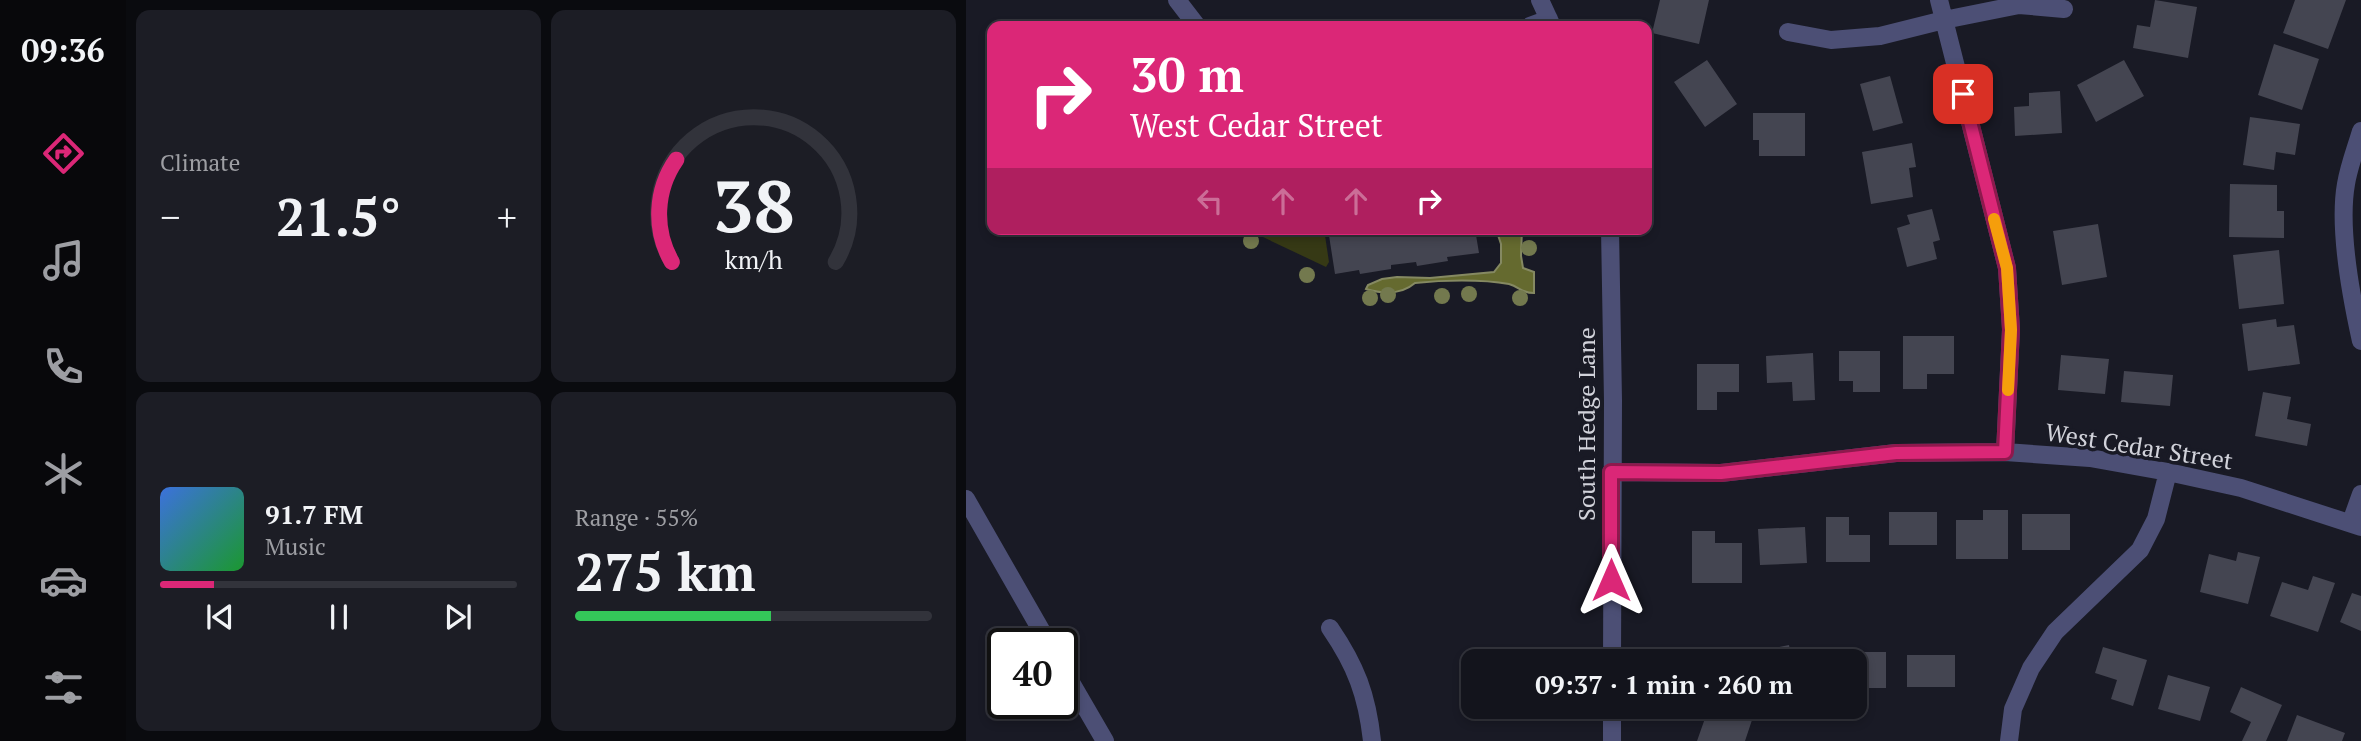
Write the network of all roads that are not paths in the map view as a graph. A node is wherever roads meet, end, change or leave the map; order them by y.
1 (1177, 0) edge
2 (1540, 0) edge
3 (1939, 0) edge
4 (2064, 9) dead end
5 (1944, 20) junction
6 (1193, 21) edge
7 (1550, 21) edge
8 (1788, 32) dead end
9 (2361, 131) edge
10 (2353, 217) edge
11 (1610, 235) edge
12 (2361, 341) edge
13 (2005, 452) junction
14 (1611, 472) junction
15 (2168, 472) junction
16 (2361, 494) edge
17 (966, 499) edge
18 (2356, 524) edge
19 (1040, 628) edge
20 (1330, 628) dead end
21 (1612, 649) edge
22 (1078, 695) edge
23 (1612, 719) edge
24 (1105, 741) edge
25 (1372, 741) edge
26 (1612, 741) edge
27 (2009, 741) edge

1 - 6 street
2 - 7 street
3 - 5 street
4 - 5 street
5 - 8 street
5 - 13 street
9 - 10 street
10 - 12 street
11 - 14 street, South Hedge Lane
13 - 14 street, West Cedar Street
13 - 15 street, West Cedar Street
14 - 21 street, South Hedge Lane
15 - 18 street, West Cedar Street
15 - 27 street
16 - 18 street
17 - 19 street
20 - 25 street
22 - 24 street
23 - 26 street

